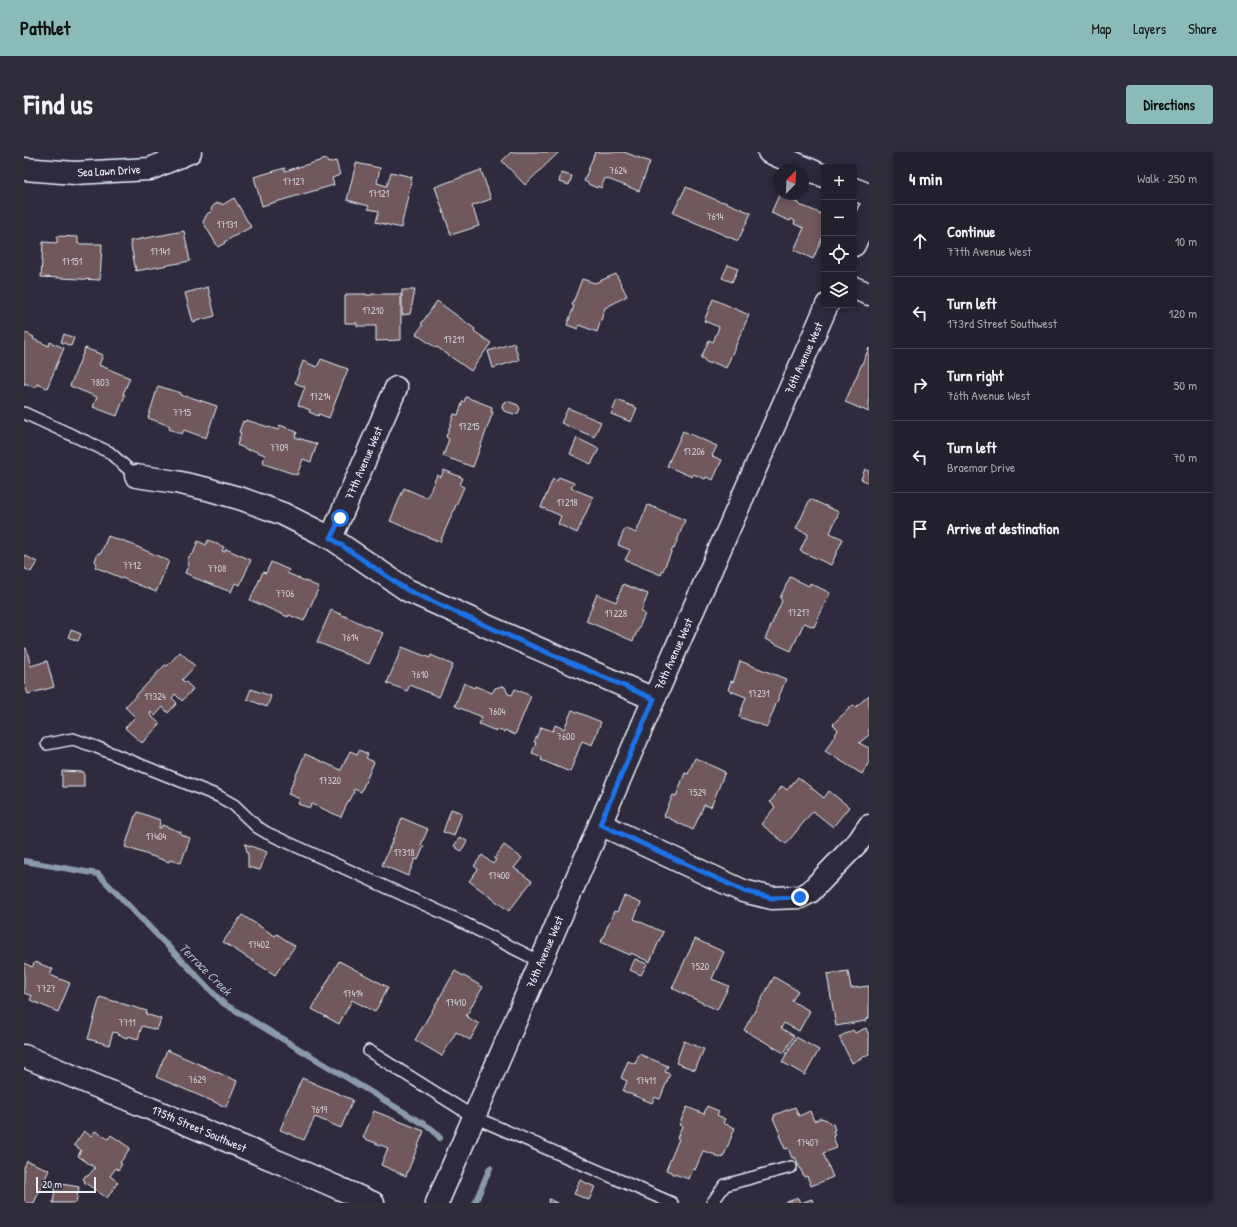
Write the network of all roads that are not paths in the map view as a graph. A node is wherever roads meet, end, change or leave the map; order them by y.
1 (190, 152) edge
2 (769, 152) edge
3 (24, 170) edge
4 (821, 175) edge
5 (857, 190) edge
6 (869, 195) edge
7 (869, 211) edge
8 (857, 238) edge
9 (857, 289) edge
10 (869, 294) edge
11 (827, 308) edge
12 (396, 388) dead end
13 (24, 413) edge
14 (136, 476) joint
15 (331, 538) junction
16 (654, 699) junction
17 (47, 744) dead end
18 (600, 824) junction
19 (869, 826) edge
20 (541, 962) junction
21 (369, 1051) dead end
22 (24, 1056) edge
23 (474, 1117) junction
24 (791, 1167) dead end
25 (373, 1203) edge
26 (437, 1203) edge
27 (672, 1203) edge
28 (712, 1203) edge

1 - 3 street, Sea Lawn Drive
2 - 4 street
5 - 6 street
7 - 8 street
9 - 10 street
11 - 16 street, 76th Avenue West
12 - 15 street, 77th Avenue West
13 - 14 lane
14 - 15 street
15 - 16 street
16 - 18 street, 76th Avenue West
17 - 20 lane
18 - 19 street
18 - 20 street, 76th Avenue West
20 - 23 street, 76th Avenue West
21 - 23 lane
22 - 25 street, 175th Street Southwest
23 - 26 street, 76th Avenue West
23 - 27 lane
24 - 28 lane

